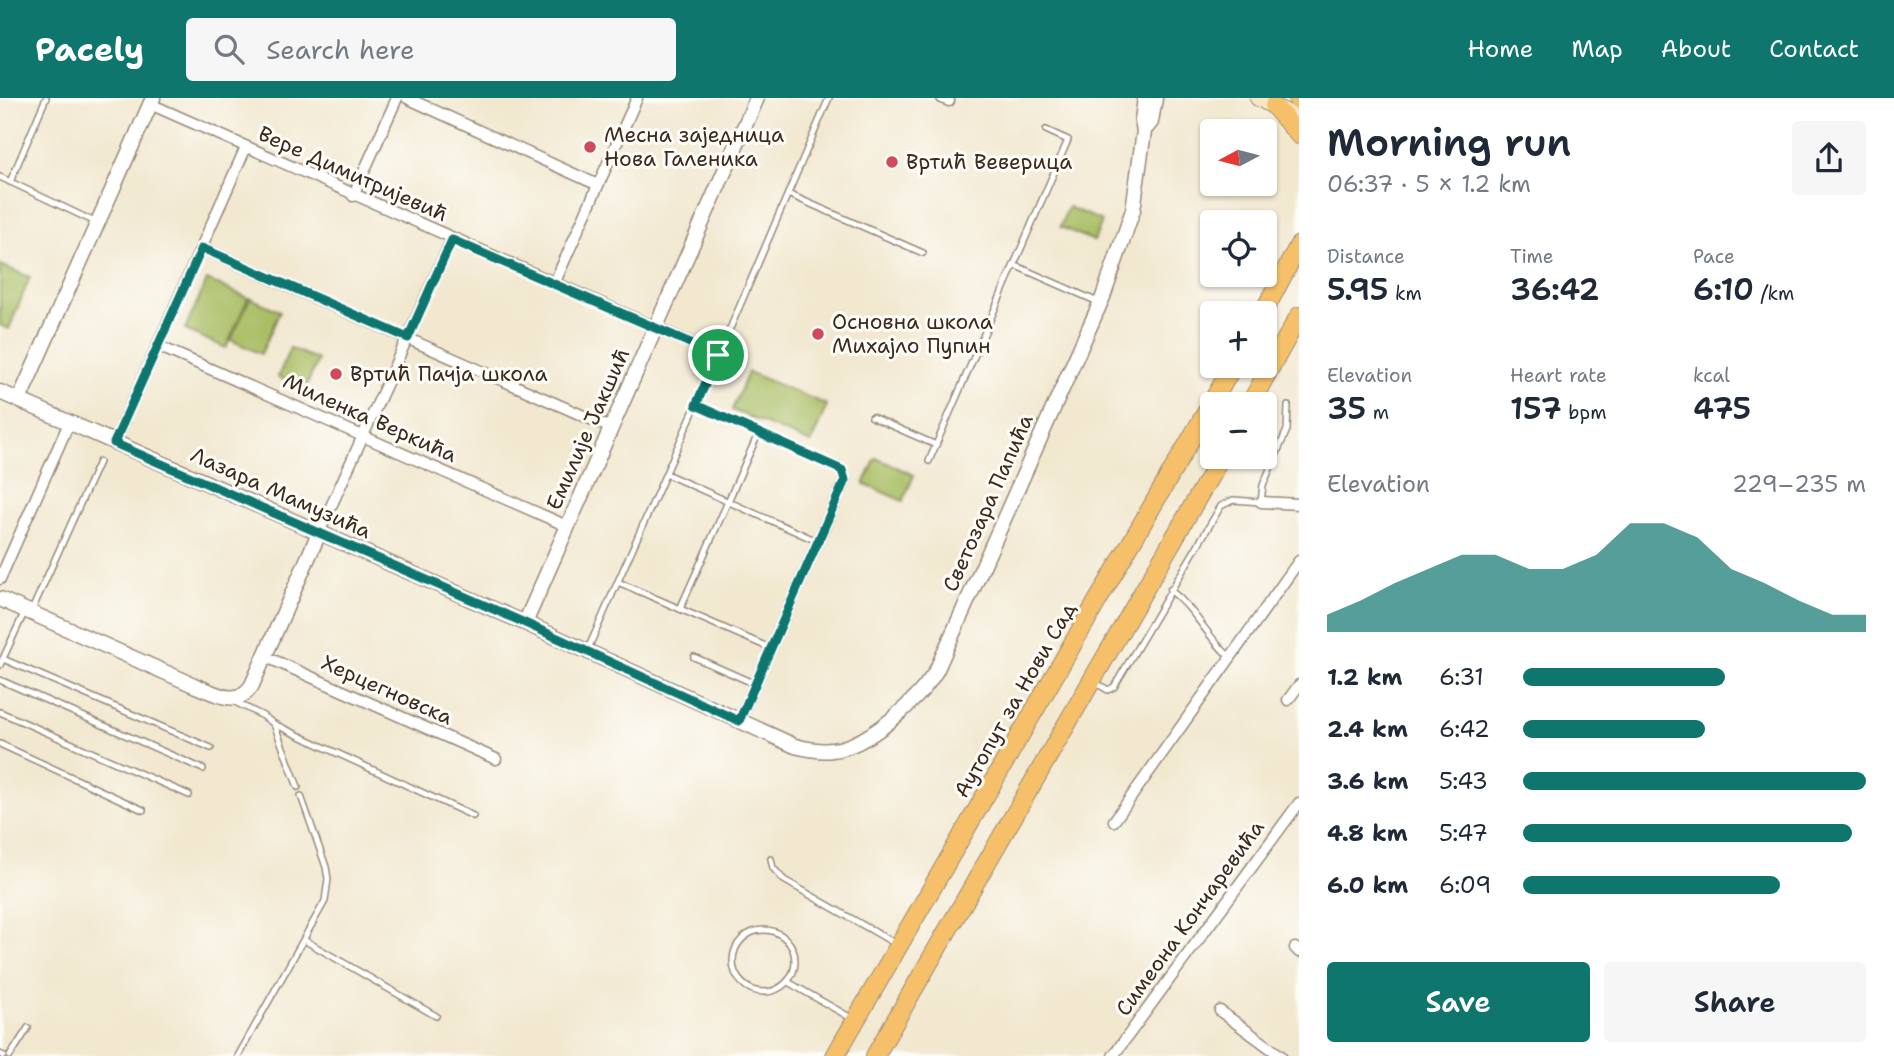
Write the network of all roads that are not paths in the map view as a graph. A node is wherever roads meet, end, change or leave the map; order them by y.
1 (46, 98) edge
2 (397, 98) edge
3 (407, 98) edge
4 (636, 98) edge
5 (757, 98) edge
6 (828, 98) edge
7 (1144, 98) edge
8 (1155, 98) edge
9 (1258, 98) edge
10 (151, 101) edge
11 (1274, 106) junction
12 (1299, 119) edge
13 (1046, 130) dead end
14 (1144, 131) junction
15 (1299, 135) edge
16 (246, 147) junction
17 (0, 177) edge
18 (10, 182) junction
19 (598, 185) junction
20 (788, 194) junction
21 (353, 195) junction
22 (97, 223) junction
23 (452, 240) junction
24 (1299, 245) edge
25 (202, 248) junction
26 (923, 253) dead end
27 (1014, 265) junction
28 (554, 284) junction
29 (1269, 301) edge
30 (1100, 303) junction
31 (1299, 316) edge
32 (656, 327) junction
33 (408, 338) junction
34 (158, 346) junction
35 (718, 355) junction
36 (1226, 378) edge
37 (0, 392) edge
38 (1257, 392) edge
39 (19, 400) junction
40 (696, 405) junction
41 (1288, 406) dead end
42 (872, 416) dead end
43 (69, 423) junction
44 (611, 428) junction
45 (759, 432) junction
46 (364, 436) junction
47 (114, 443) junction
48 (936, 445) junction
49 (929, 461) dead end
50 (99, 462) dead end
51 (1214, 469) edge
52 (666, 474) junction
53 (845, 480) joint
54 (729, 502) junction
55 (1261, 502) junction
56 (1299, 505) edge
57 (567, 526) junction
58 (319, 533) junction
59 (818, 541) junction
60 (1299, 561) edge
61 (0, 579) edge
62 (618, 582) junction
63 (1170, 590) junction
64 (0, 599) edge
65 (680, 609) junction
66 (28, 612) junction
67 (525, 623) junction
68 (770, 648) junction
69 (587, 652) junction
70 (264, 656) junction
71 (694, 657) dead end
72 (1230, 657) junction
73 (1, 662) edge
74 (0, 680) edge
75 (1091, 681) junction
76 (755, 684) junction
77 (1299, 685) edge
78 (229, 699) junction
79 (1288, 700) dead end
80 (0, 712) edge
81 (739, 721) junction
82 (274, 724) junction
83 (0, 744) edge
84 (211, 748) dead end
85 (496, 759) dead end
86 (203, 769) dead end
87 (298, 787) dead end
88 (190, 795) dead end
89 (301, 796) dead end
90 (1299, 803) edge
91 (144, 810) dead end
92 (473, 816) dead end
93 (1114, 821) dead end
94 (771, 859) dead end
95 (304, 940) junction
96 (899, 946) junction
97 (788, 982) junction
98 (1220, 1011) dead end
99 (436, 1016) dead end
100 (856, 1021) junction
101 (28, 1028) dead end
102 (10, 1056) edge
103 (238, 1056) edge
104 (835, 1056) edge
105 (874, 1056) edge
106 (1113, 1056) edge
107 (1280, 1056) edge

1 - 18 lane
2 - 21 street
3 - 19 street
4 - 19 street
5 - 32 street, Емилије Јакшић
6 - 20 lane
7 - 14 street, Светозара Папића
8 - 14 street, Светозара Папића
9 - 11 main road
10 - 16 street, Вере Димитријевић
10 - 22 street
11 - 12 main road
11 - 15 main road
13 - 27 lane
14 - 30 street, Светозара Папића
16 - 21 street, Вере Димитријевић
16 - 25 street
17 - 18 lane
18 - 22 lane
19 - 28 street
20 - 26 lane
20 - 35 lane
21 - 23 street, Вере Димитријевић
22 - 39 street
23 - 28 street, Вере Димитријевић
23 - 33 street
24 - 29 main road
25 - 33 street
25 - 34 street
27 - 30 lane
27 - 48 lane
28 - 32 street, Вере Димитријевић
30 - 81 street, Светозара Папића
31 - 38 main road
32 - 35 street, Вере Димитријевић
32 - 44 street, Емилије Јакшић
33 - 44 street
33 - 46 street
34 - 46 street, Миленка Веркића
34 - 47 street
35 - 40 lane
36 - 96 main road, Аутопут за Нови Сад
37 - 39 street, Лазара Мамузића
39 - 43 street, Лазара Мамузића
40 - 45 lane
40 - 52 lane
41 - 55 lane
42 - 48 lane
43 - 47 street, Лазара Мамузића
43 - 61 street
44 - 57 street, Емилије Јакшић
45 - 53 lane
45 - 54 lane
46 - 57 street, Миленка Веркића
46 - 58 street
47 - 58 street, Лазара Мамузића
48 - 49 lane
50 - 66 lane
51 - 75 main road
52 - 54 lane
52 - 62 lane
53 - 59 street
54 - 59 lane
54 - 65 lane
55 - 56 street
55 - 63 lane
57 - 67 street, Емилије Јакшић
58 - 67 street, Лазара Мамузића
58 - 70 street
59 - 68 street
60 - 72 street
62 - 65 lane
62 - 69 lane
63 - 72 lane
63 - 75 lane
64 - 66 street
65 - 68 lane
66 - 73 lane
66 - 78 street
67 - 69 street, Светозара Папића
68 - 76 street
69 - 81 street, Светозара Папића
70 - 78 street
70 - 85 street, Херцегновска
71 - 76 lane
72 - 93 street
73 - 84 lane
74 - 86 lane
75 - 105 main road
76 - 81 street
77 - 79 street
78 - 82 lane
80 - 88 lane
82 - 87 lane
82 - 92 lane
83 - 91 lane
89 - 95 lane
90 - 106 street, Симеона Кончаревића
94 - 96 lane
95 - 99 lane
95 - 103 lane
96 - 100 main road, Аутопут за Нови Сад
97 - 97 lane
97 - 100 lane
98 - 107 street
100 - 104 main road, Аутопут за Нови Сад
101 - 102 lane

